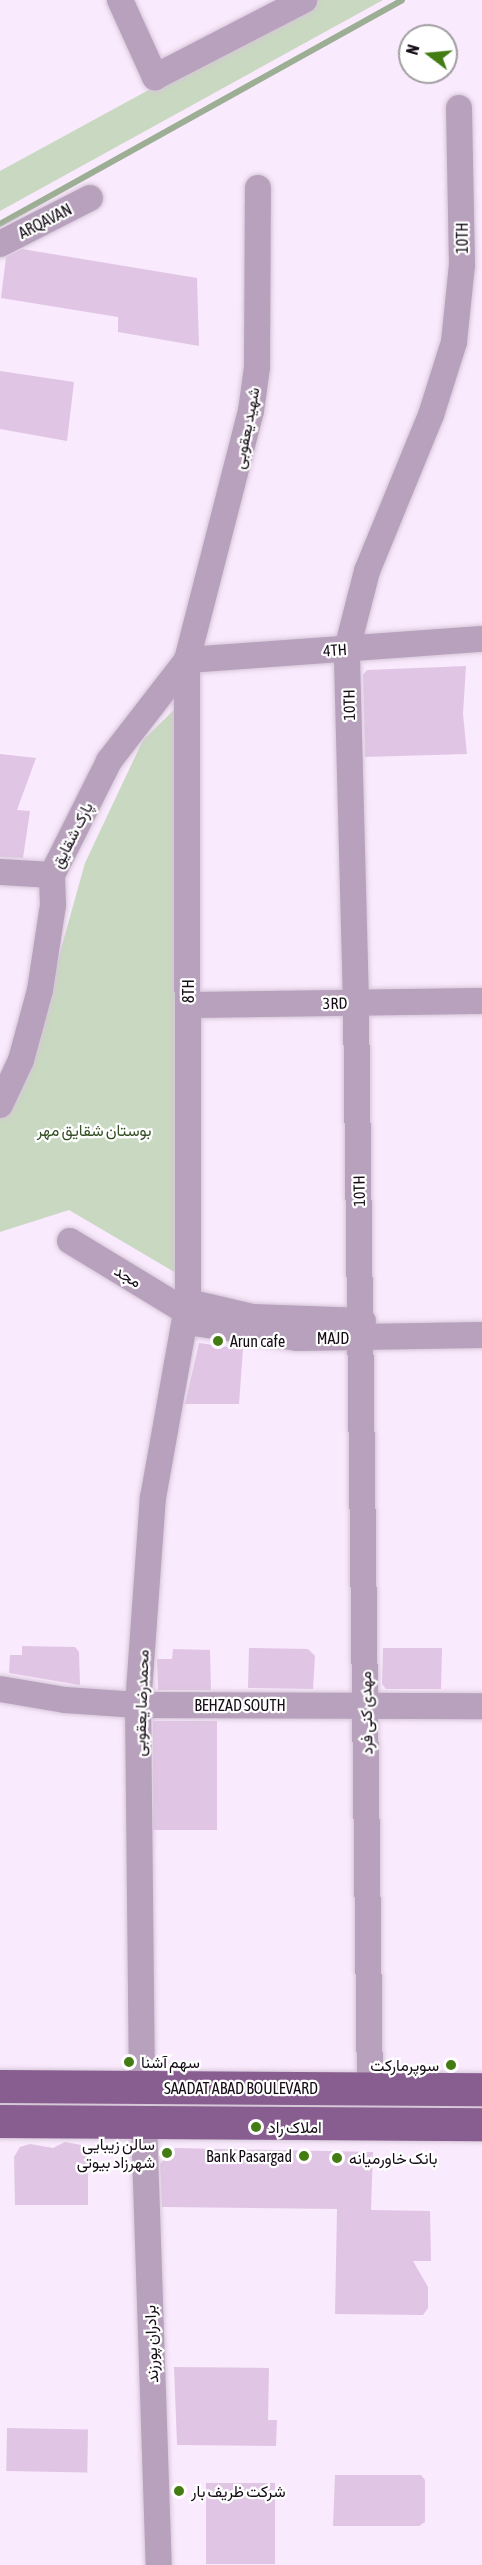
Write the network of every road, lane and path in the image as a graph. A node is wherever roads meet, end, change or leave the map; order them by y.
1 (120, 0) edge
2 (304, 0) edge
3 (459, 108) dead end
4 (258, 188) dead end
5 (90, 198) dead end
6 (0, 244) edge
7 (482, 639) edge
8 (347, 649) junction
9 (187, 660) junction
10 (0, 872) edge
11 (52, 875) junction
12 (482, 1001) edge
13 (356, 1003) junction
14 (188, 1005) junction
15 (0, 1104) edge
16 (70, 1241) dead end
17 (187, 1312) junction
18 (482, 1320) edge
19 (361, 1330) junction
20 (482, 1335) edge
21 (0, 1689) edge
22 (138, 1705) junction
23 (366, 1705) junction
24 (482, 1706) edge
25 (0, 2086) edge
26 (142, 2087) junction
27 (209, 2087) junction
28 (370, 2089) junction
29 (482, 2089) edge
30 (0, 2121) edge
31 (144, 2122) junction
32 (204, 2122) junction
33 (482, 2124) edge
34 (159, 2565) edge

1 - 2 street
3 - 8 street, 10TH
4 - 9 street, شهید یعقوبی
5 - 6 street, ARQAVAN
7 - 8 street, 4TH
8 - 9 street, 4TH
8 - 13 street, 10TH
9 - 11 street, پارک شقایق
9 - 14 street, 8TH
10 - 11 street
11 - 15 street, پارک شقایق
12 - 13 street, 3RD
13 - 14 street, 3RD
13 - 19 street, 10TH
14 - 17 street, 8TH
16 - 17 street, مجد
17 - 19 street, MAJD
17 - 22 street, محمدرضا یعقوبی
18 - 19 street, MAJD
19 - 20 street, MAJD
19 - 23 street, مهدی کنی فرد
21 - 22 street, BEHZAD SOUTH
22 - 23 street, BEHZAD SOUTH
22 - 26 street, محمدرضا یعقوبی
23 - 24 street, BEHZAD SOUTH
23 - 28 street, مهدی کنی فرد
25 - 26 main road, SAADAT ABAD BOULEVARD
26 - 27 main road, SAADAT ABAD BOULEVARD
27 - 28 main road, SAADAT ABAD BOULEVARD
27 - 32 main road
28 - 29 main road, SAADAT ABAD BOULEVARD
30 - 31 main road, SAADAT ABAD BOULEVARD
31 - 32 main road, SAADAT ABAD BOULEVARD
31 - 34 street, برادران پورزند
32 - 33 main road, SAADAT ABAD BOULEVARD

